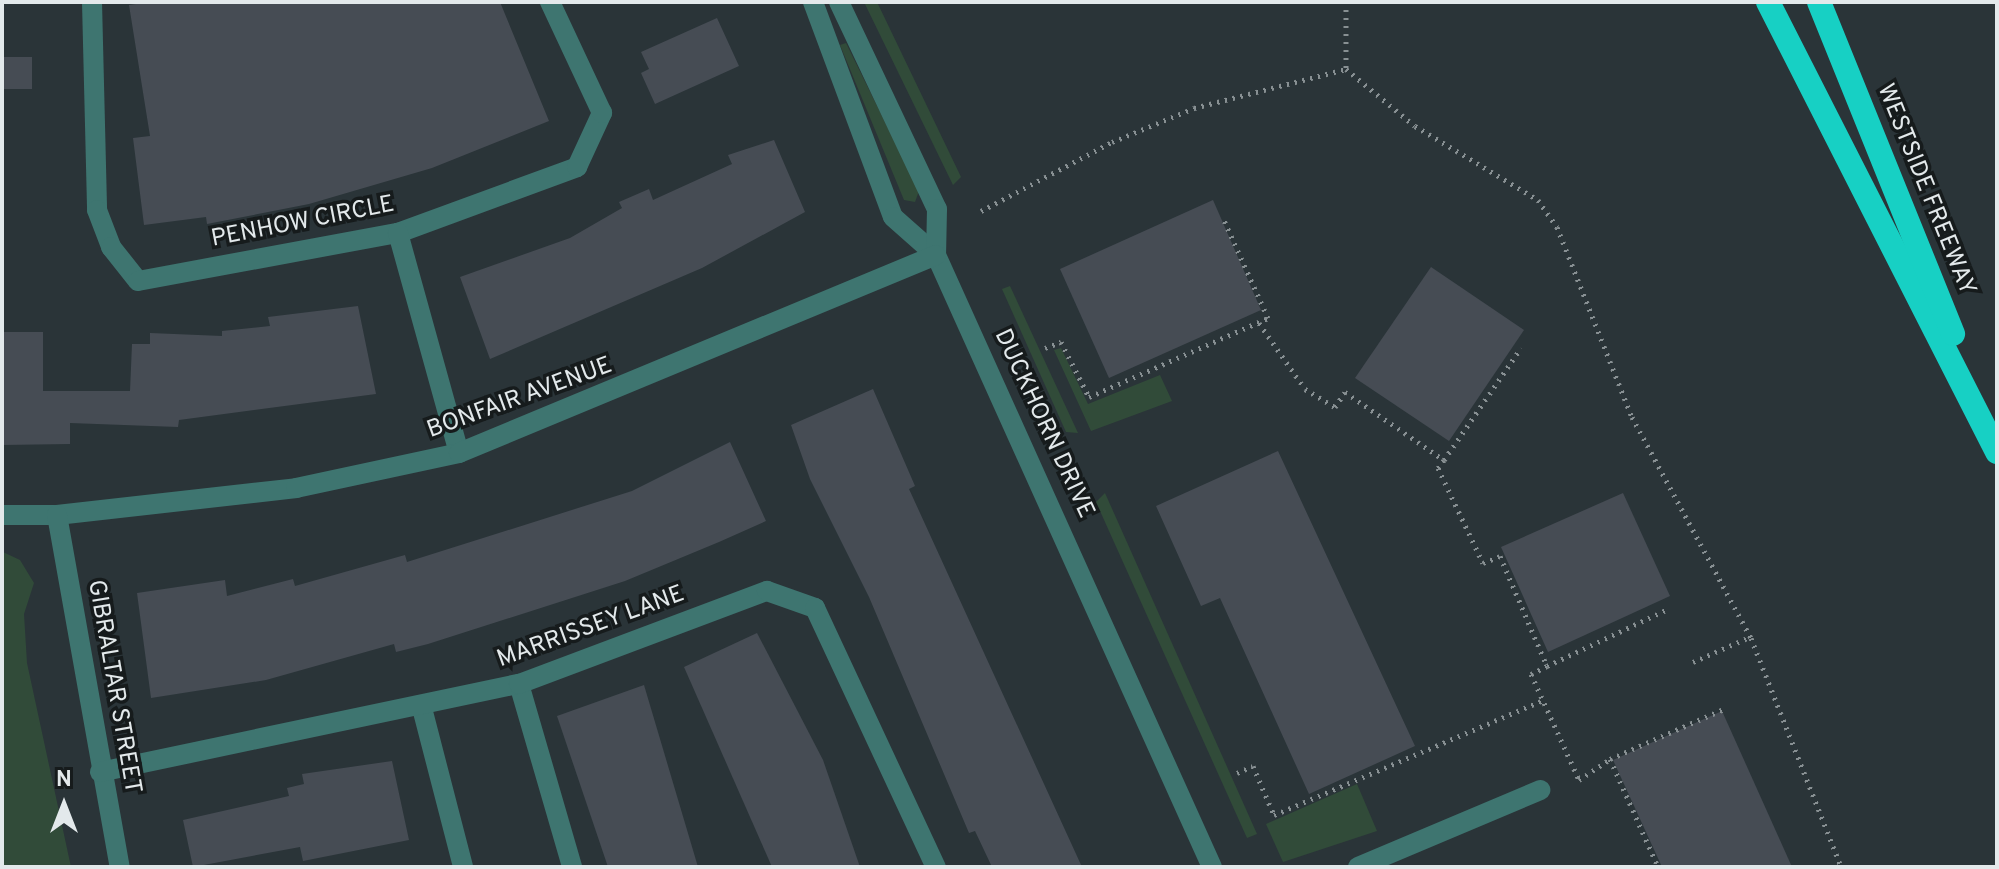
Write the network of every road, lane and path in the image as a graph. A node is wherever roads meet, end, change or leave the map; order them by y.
1 (92, 2) edge
2 (550, 2) edge
3 (813, 2) edge
4 (839, 2) edge
5 (1346, 2) edge
6 (1768, 2) edge
7 (1819, 2) edge
8 (1346, 69) junction
9 (981, 211) dead end
10 (1224, 220) dead end
11 (398, 233) junction
12 (936, 255) junction
13 (1259, 323) junction
14 (1045, 348) dead end
15 (1521, 348) dead end
16 (1997, 443) edge
17 (1997, 452) edge
18 (459, 453) junction
19 (1444, 460) junction
20 (2, 515) edge
21 (57, 515) junction
22 (1666, 610) dead end
23 (1750, 637) junction
24 (1693, 662) dead end
25 (1547, 666) junction
26 (519, 684) junction
27 (1544, 700) junction
28 (422, 708) junction
29 (1724, 709) dead end
30 (1610, 759) junction
31 (100, 772) junction
32 (1237, 773) dead end
33 (1540, 790) dead end
34 (120, 867) edge
35 (463, 867) edge
36 (572, 867) edge
37 (936, 867) edge
38 (1212, 867) edge
39 (1358, 867) edge
40 (1658, 867) edge
41 (1841, 867) edge

1 - 11 street, PENHOW CIRCLE
2 - 11 street, PENHOW CIRCLE
3 - 12 street
4 - 12 street, DUCKHORN DRIVE
5 - 8 path
6 - 17 highway
7 - 16 highway, WESTSIDE FREEWAY
8 - 9 path
8 - 23 path
10 - 13 path
11 - 18 street
12 - 18 street, BONFAIR AVENUE
12 - 38 street, DUCKHORN DRIVE
13 - 14 path
13 - 19 path
15 - 19 path
18 - 21 street, BONFAIR AVENUE
19 - 25 path
20 - 21 street, BONFAIR AVENUE
21 - 31 street, GIBRALTAR STREET
22 - 25 path
23 - 24 path
23 - 41 path
25 - 27 path
26 - 28 street, MARRISSEY LANE
26 - 36 street
26 - 37 street, MARRISSEY LANE
27 - 30 path
27 - 32 path
28 - 31 street, MARRISSEY LANE
28 - 35 street
29 - 30 path
30 - 40 path
31 - 34 street, GIBRALTAR STREET
33 - 39 street

